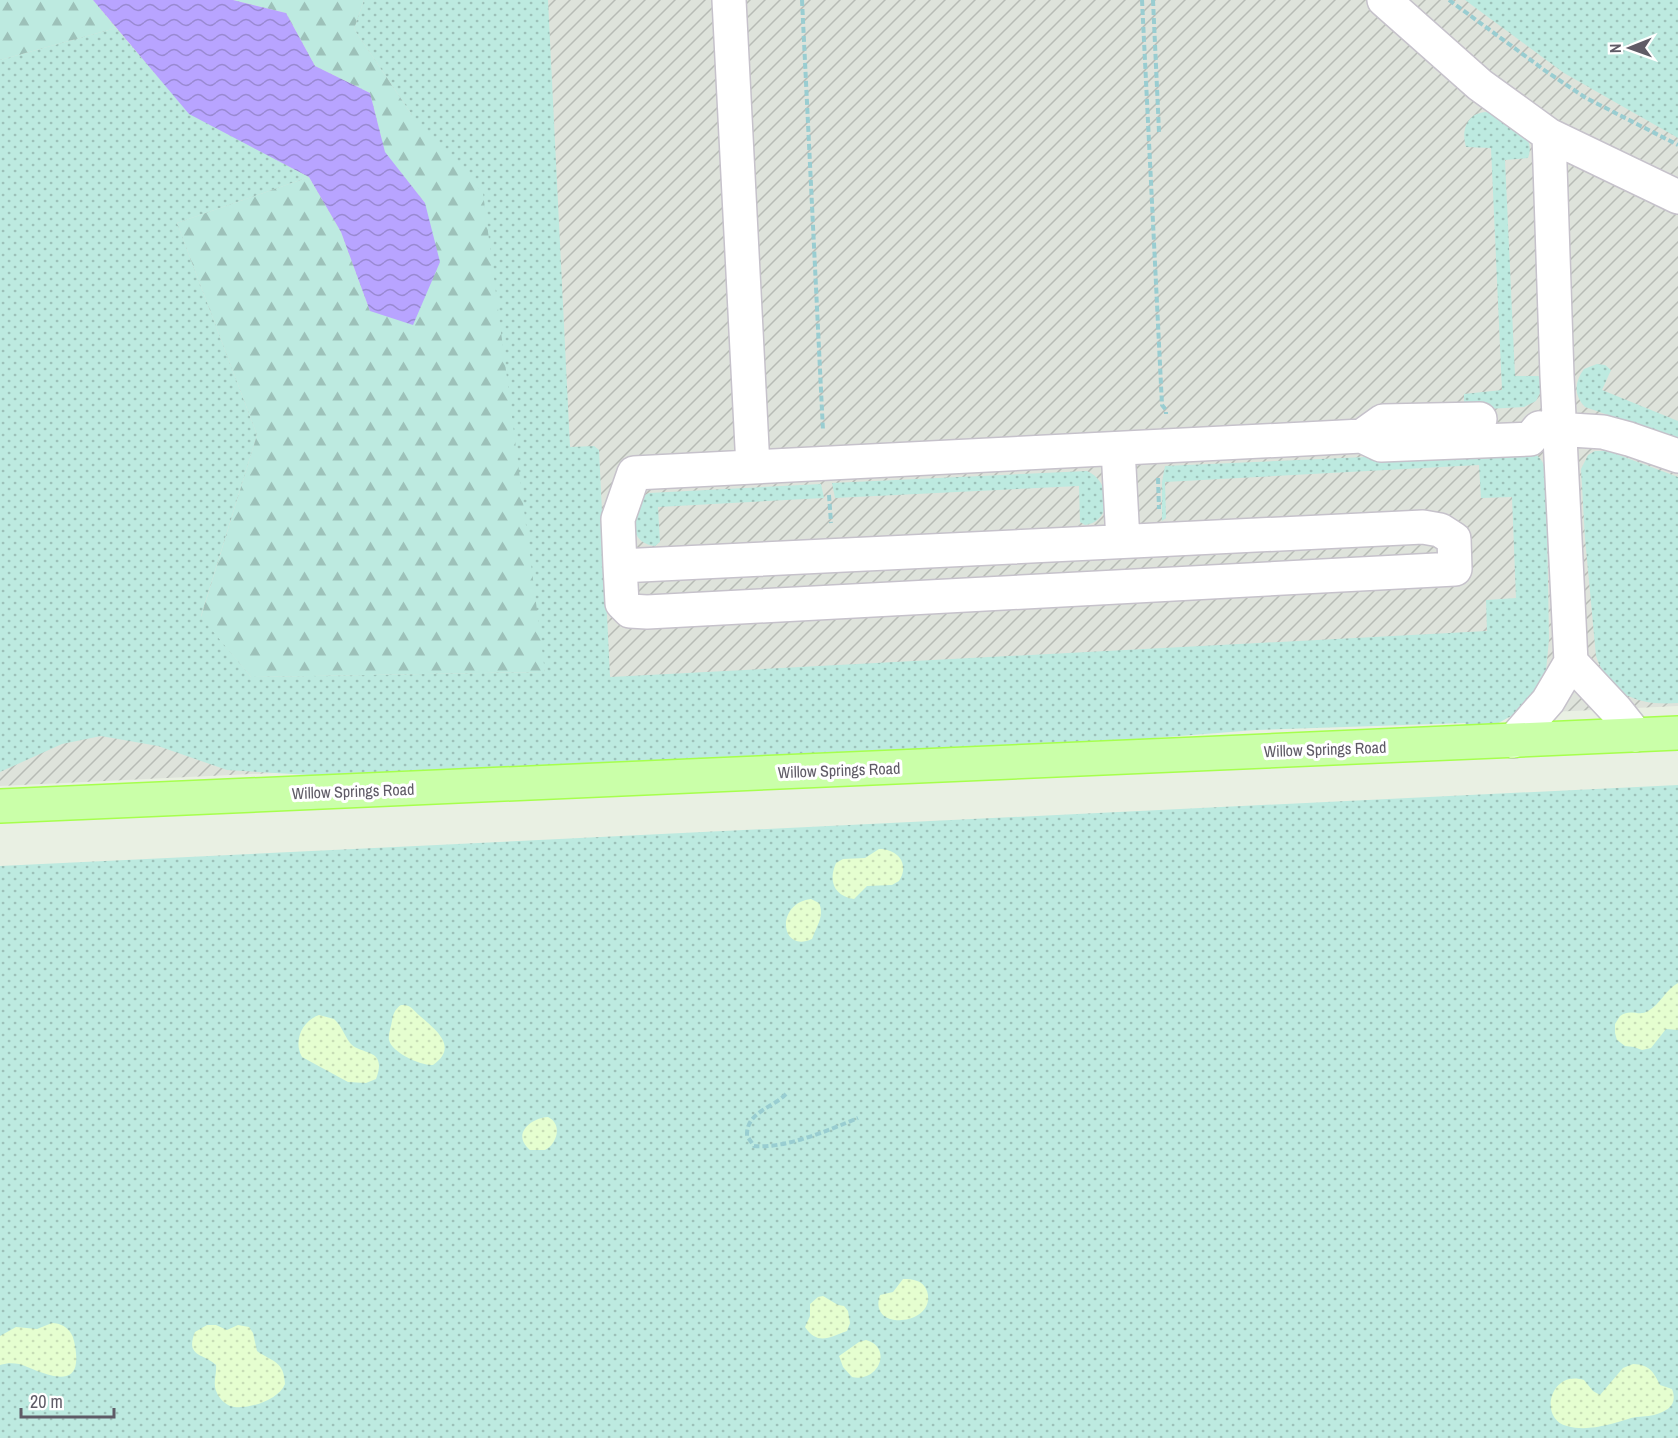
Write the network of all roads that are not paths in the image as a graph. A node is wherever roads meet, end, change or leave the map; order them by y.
1 (729, 0) edge
2 (1384, 0) edge
3 (1549, 135) junction
4 (1678, 197) edge
5 (1550, 428) junction
6 (1118, 449) junction
7 (1678, 456) edge
8 (753, 467) junction
9 (1297, 533) junction
10 (1123, 541) junction
11 (620, 566) junction
12 (1299, 577) junction
13 (1571, 662) junction
14 (1678, 734) edge
15 (1636, 735) junction
16 (1513, 741) junction
17 (0, 806) edge

1 - 8 lane
2 - 3 lane
3 - 4 lane
3 - 5 lane
5 - 6 lane
5 - 7 lane
5 - 13 lane
6 - 8 lane
6 - 10 lane
8 - 11 lane
9 - 10 lane
9 - 12 lane
9 - 12 lane
10 - 11 lane
11 - 12 lane
13 - 15 lane
13 - 16 lane
14 - 15 main road, Willow Springs Road
15 - 16 main road, Willow Springs Road
16 - 17 main road, Willow Springs Road

